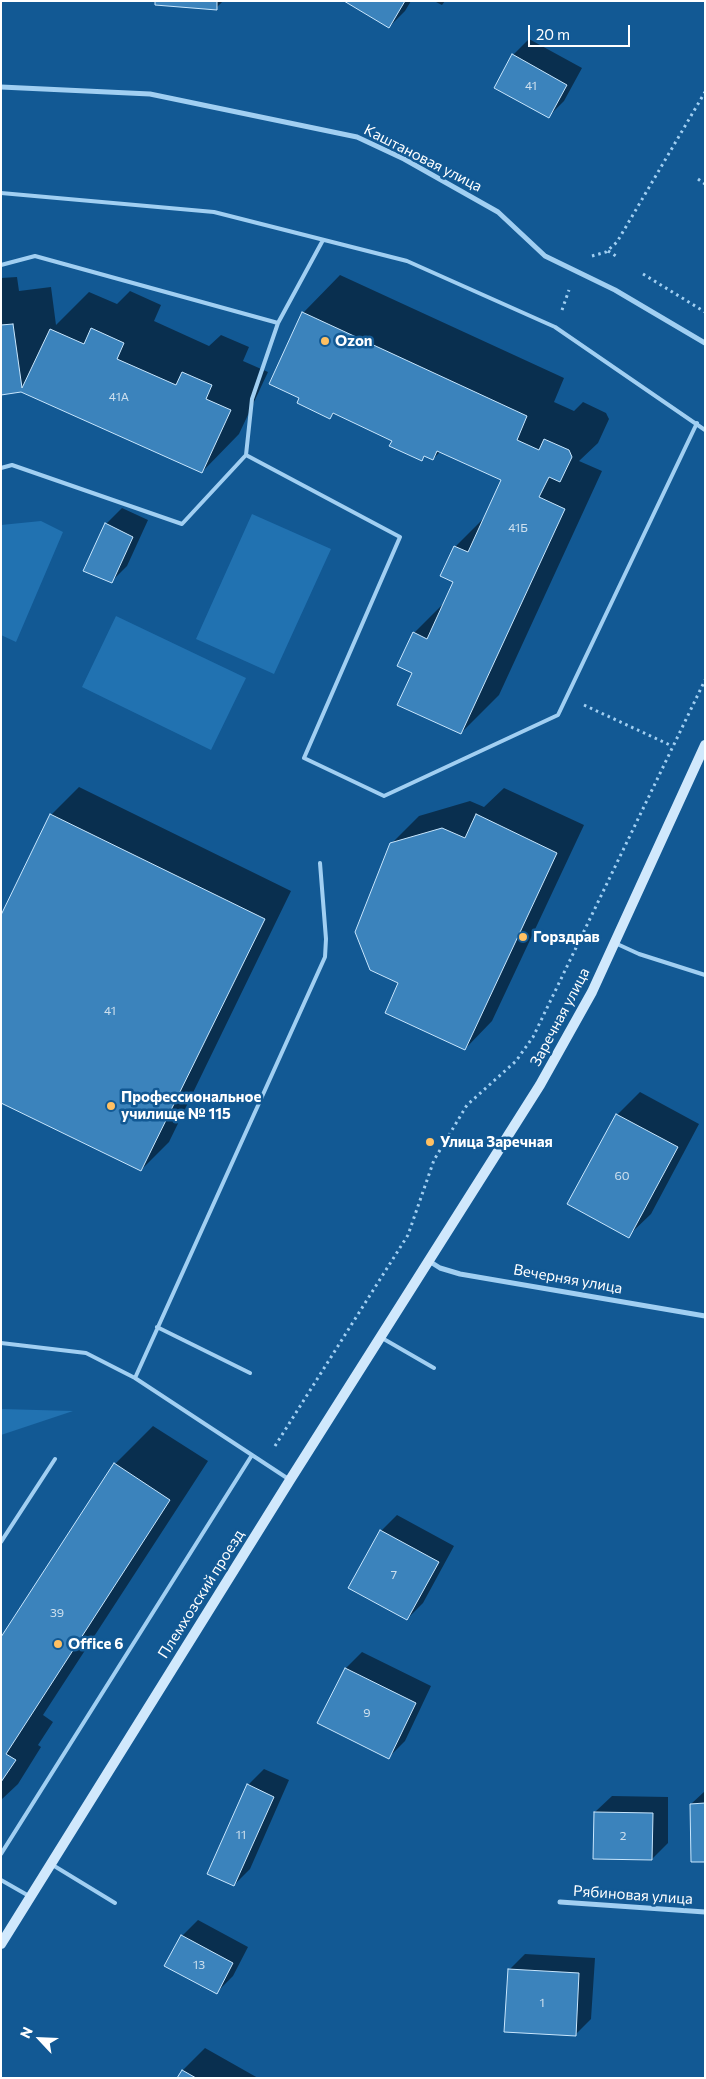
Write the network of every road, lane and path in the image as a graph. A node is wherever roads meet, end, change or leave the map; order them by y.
1 (1, 87) edge
2 (705, 92) edge
3 (698, 179) dead end
4 (705, 184) edge
5 (1, 193) edge
6 (323, 240) junction
7 (608, 251) junction
8 (587, 256) dead end
9 (616, 256) dead end
10 (1, 265) edge
11 (643, 274) dead end
12 (572, 282) dead end
13 (705, 312) edge
14 (278, 323) junction
15 (555, 327) junction
16 (705, 344) edge
17 (697, 423) junction
18 (705, 430) edge
19 (246, 455) junction
20 (1, 468) edge
21 (705, 680) edge
22 (567, 698) junction
23 (705, 745) edge
24 (672, 746) junction
25 (320, 863) dead end
26 (615, 943) junction
27 (705, 975) edge
28 (429, 1261) junction
29 (705, 1316) edge
30 (157, 1327) junction
31 (380, 1337) junction
32 (1, 1344) edge
33 (434, 1368) dead end
34 (250, 1373) dead end
35 (135, 1378) junction
36 (252, 1455) junction
37 (55, 1459) dead end
38 (264, 1463) junction
39 (290, 1480) junction
40 (1, 1542) edge
41 (1, 1854) edge
42 (51, 1864) junction
43 (1, 1880) edge
44 (31, 1897) junction
45 (115, 1902) dead end
46 (560, 1902) dead end
47 (705, 1912) edge
48 (1, 1944) edge

1 - 16 street, Каштановая улица
2 - 7 path
3 - 4 path
5 - 6 lane
6 - 14 lane
6 - 15 lane
7 - 8 path
7 - 9 path
10 - 14 lane
11 - 13 path
12 - 15 path
14 - 19 lane
15 - 17 lane
17 - 18 lane
17 - 22 lane
19 - 20 lane
19 - 22 lane
21 - 24 path
22 - 24 path
23 - 26 main road, Заречная улица
24 - 38 path
25 - 30 lane
26 - 27 lane
26 - 28 main road, Заречная улица
28 - 29 street, Вечерняя улица
28 - 31 main road, Племхозский проезд
30 - 34 lane
30 - 35 lane
31 - 33 lane
31 - 39 main road, Племхозский проезд
32 - 35 lane
35 - 36 lane
36 - 38 lane
36 - 41 lane
37 - 40 lane
38 - 39 lane
39 - 42 main road, Племхозский проезд
42 - 44 main road, Племхозский проезд
42 - 45 lane
43 - 44 lane
44 - 48 main road, Племхозский проезд
46 - 47 street, Рябиновая улица

